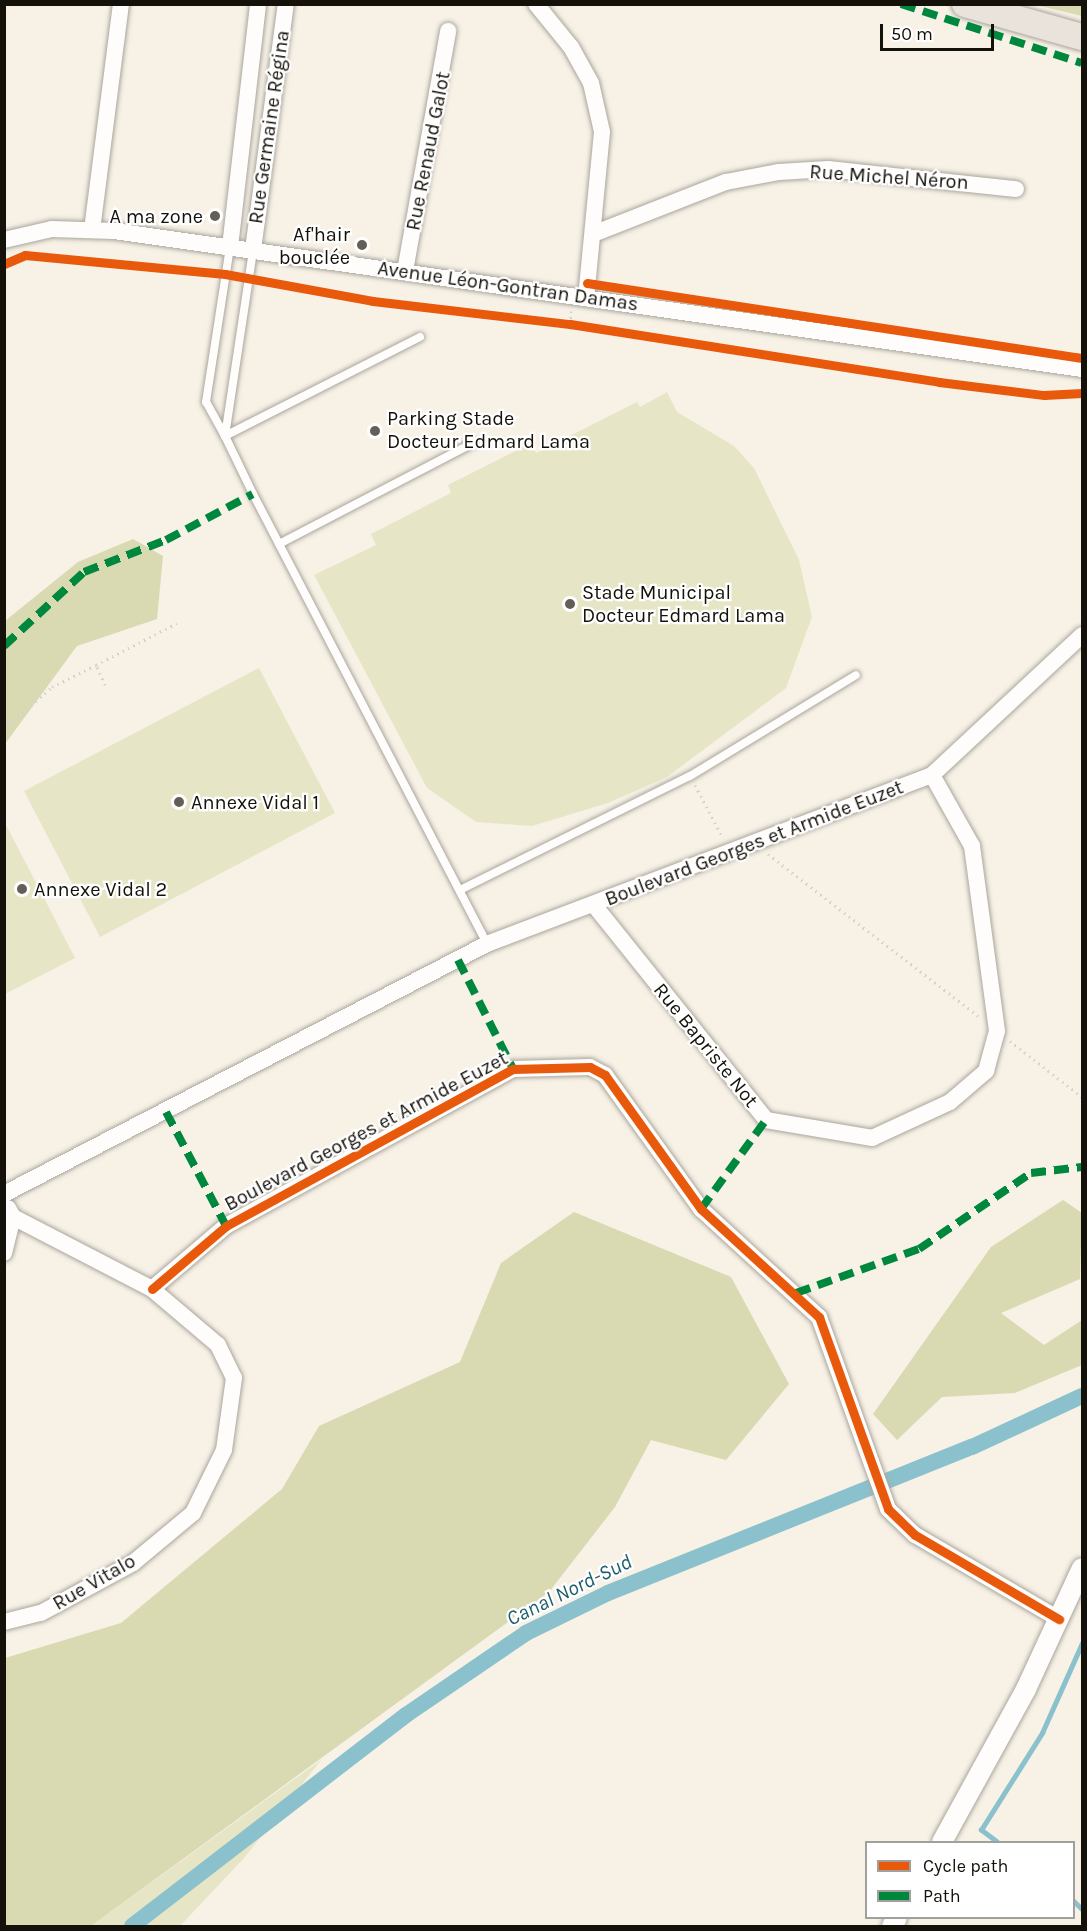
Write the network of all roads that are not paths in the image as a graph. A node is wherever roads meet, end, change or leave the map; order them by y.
1 (121, 4) edge
2 (258, 4) edge
3 (286, 4) edge
4 (536, 4) edge
5 (965, 4) edge
6 (448, 31) dead end
7 (1083, 37) edge
8 (1016, 189) dead end
9 (92, 230) junction
10 (593, 234) junction
11 (4, 240) edge
12 (230, 247) junction
13 (253, 250) junction
14 (405, 271) junction
15 (586, 298) junction
16 (420, 337) dead end
17 (1083, 369) edge
18 (225, 436) junction
19 (473, 443) dead end
20 (279, 544) junction
21 (1083, 634) edge
22 (856, 675) dead end
23 (932, 774) junction
24 (462, 889) junction
25 (594, 905) junction
26 (487, 944) junction
27 (4, 1194) edge
28 (4, 1201) edge
29 (13, 1217) junction
30 (4, 1253) edge
31 (152, 1289) junction
32 (1083, 1568) edge
33 (1059, 1619) junction
34 (4, 1622) edge
35 (943, 1841) edge

1 - 9 street
2 - 12 street, Rue Germaine Régina
3 - 13 street, Rue Germaine Régina
4 - 10 street
5 - 7 main road
6 - 14 street, Rue Renaud Galot
8 - 10 street, Rue Michel Néron
9 - 11 street, Avenue Léon-Gontran Damas
9 - 12 street, Avenue Léon-Gontran Damas
10 - 15 street
12 - 13 street, Avenue Léon-Gontran Damas
12 - 18 lane
13 - 14 street, Avenue Léon-Gontran Damas
13 - 18 lane
14 - 15 street, Avenue Léon-Gontran Damas
15 - 17 street, Avenue Léon-Gontran Damas
16 - 18 lane
18 - 20 lane
19 - 20 lane
20 - 24 lane
21 - 23 street, Boulevard Georges et Armide Euzet
22 - 24 lane
23 - 25 street, Boulevard Georges et Armide Euzet
23 - 25 street, Rue Bapriste Not
24 - 26 lane
25 - 26 street, Boulevard Georges et Armide Euzet
26 - 27 street, Boulevard Georges et Armide Euzet
28 - 29 street
29 - 30 street
29 - 31 street, Rue Vitalo
31 - 33 street, Boulevard Georges et Armide Euzet
31 - 34 street, Rue Vitalo
32 - 33 street
33 - 35 street

